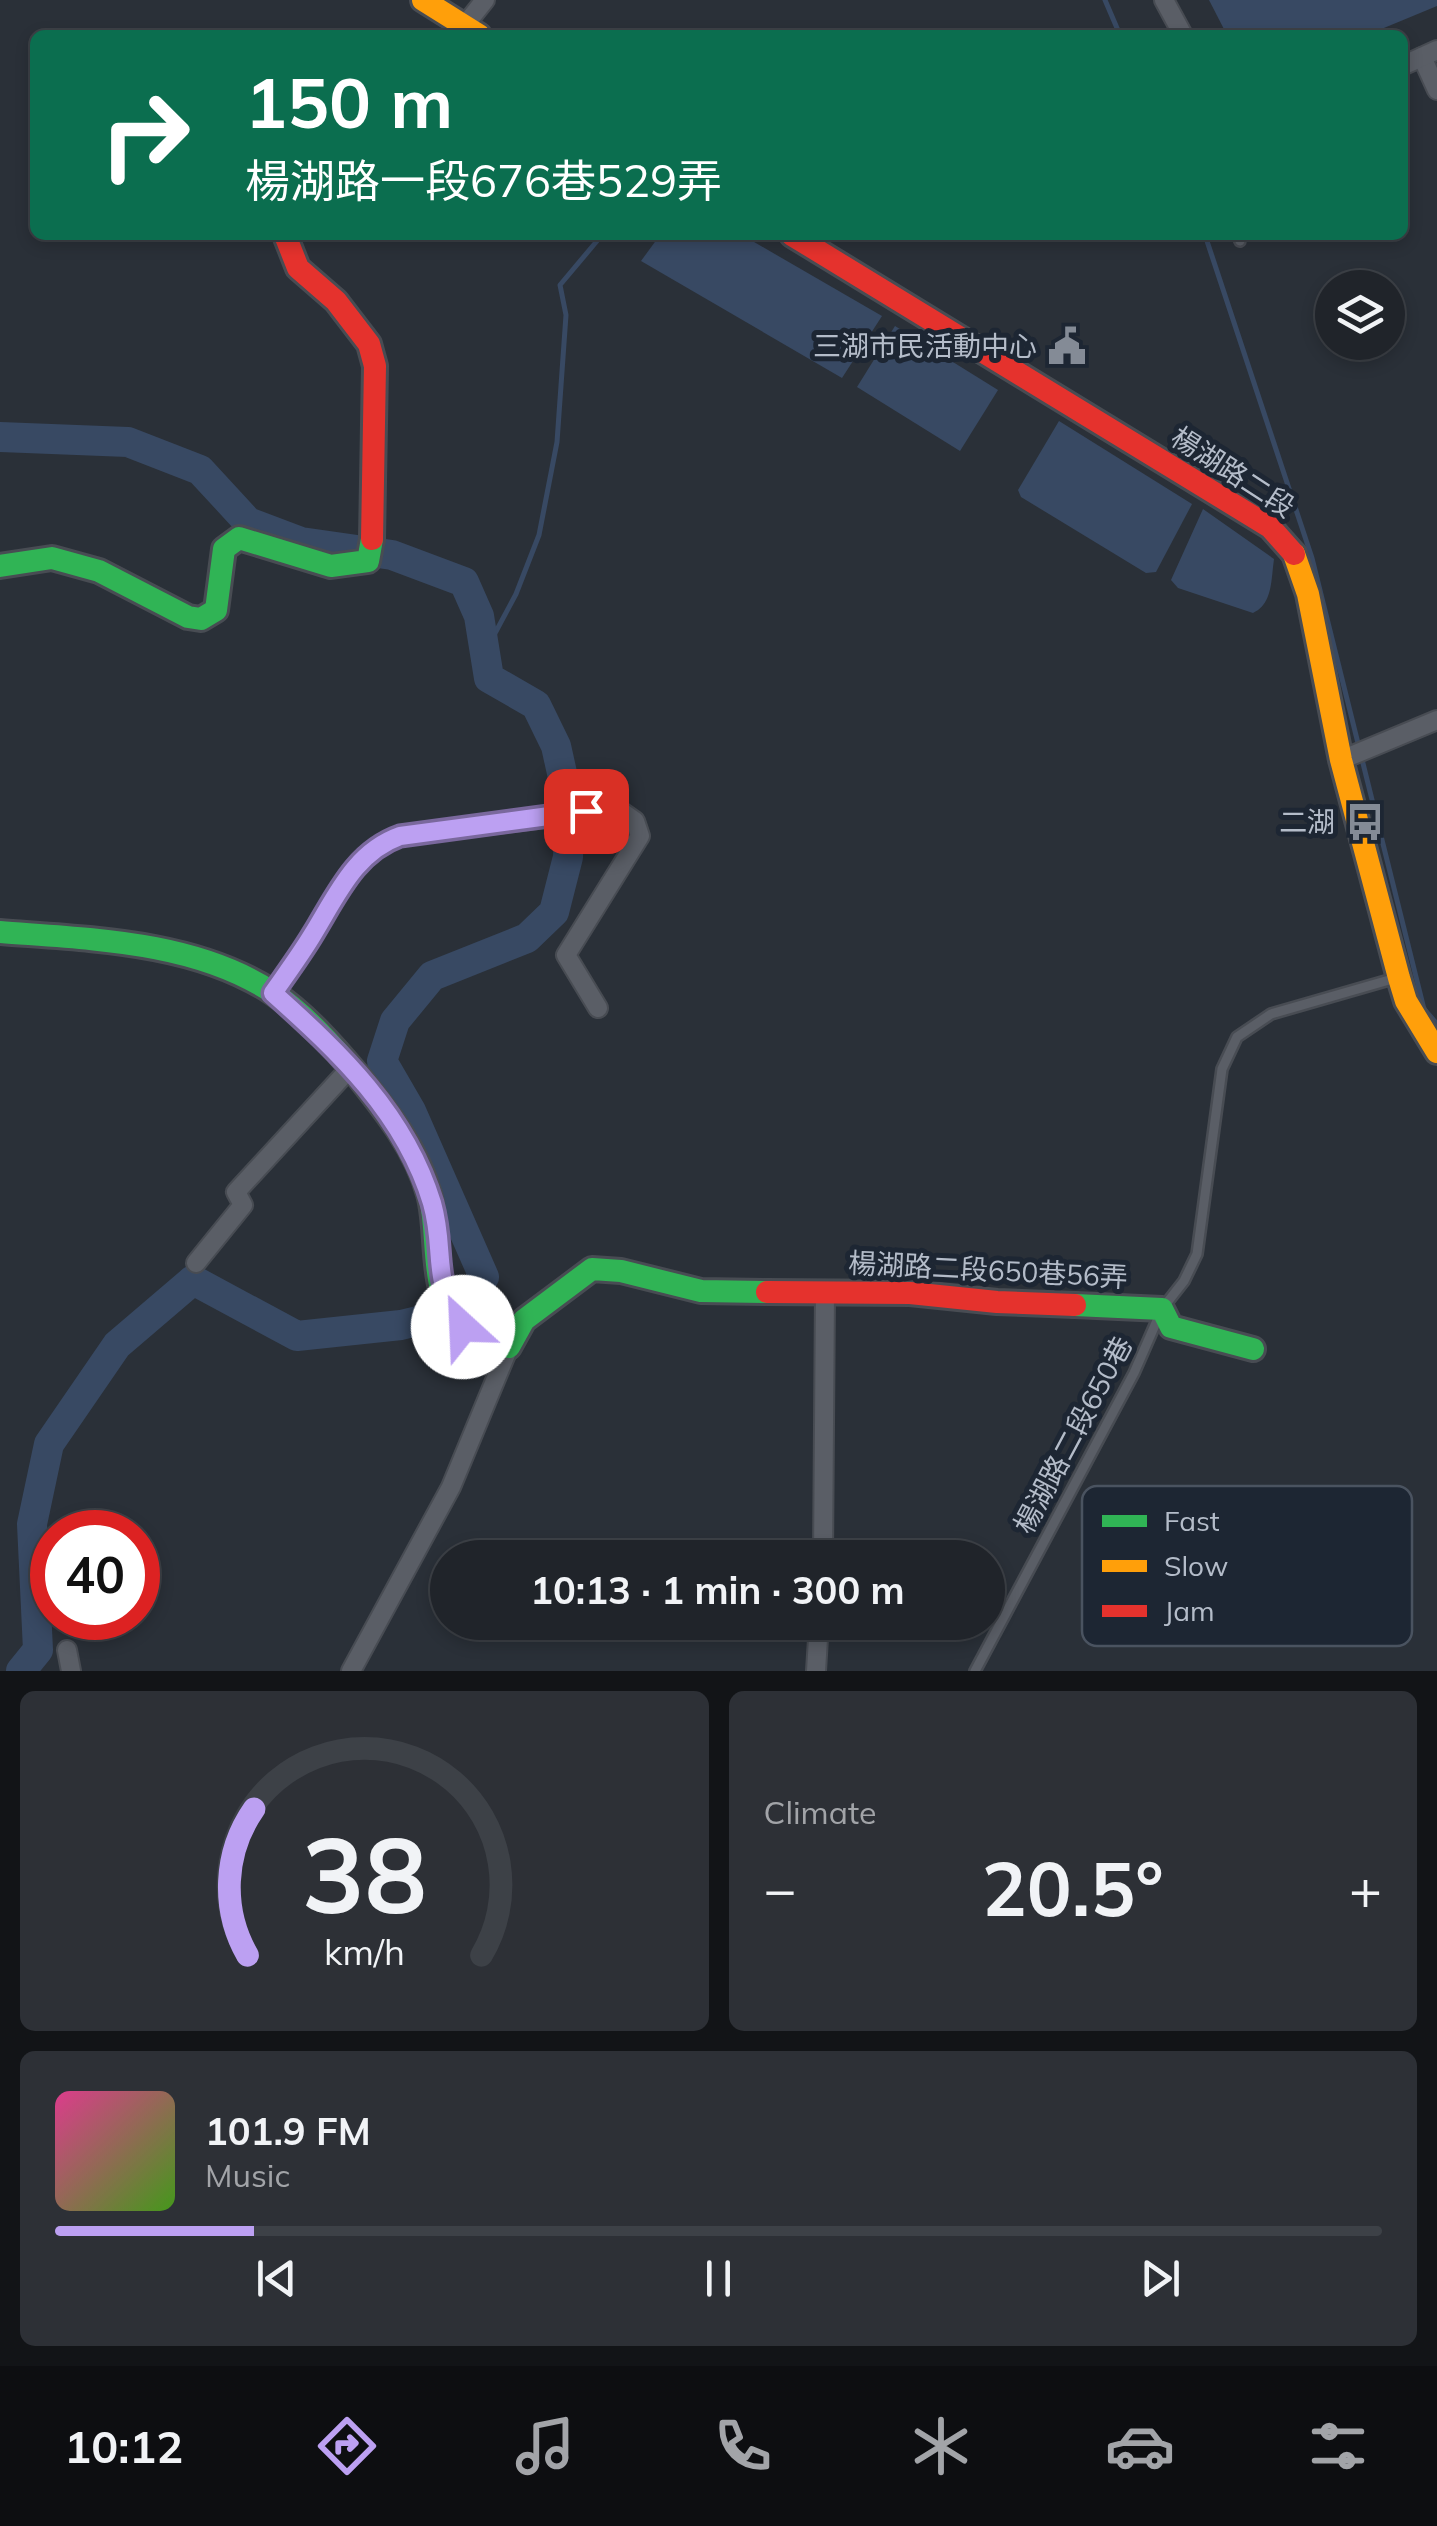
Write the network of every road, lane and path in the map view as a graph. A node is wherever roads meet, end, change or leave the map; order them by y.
1 (423, 0) edge
2 (486, 0) edge
3 (1164, 0) edge
4 (464, 30) edge
5 (468, 30) edge
6 (1179, 30) edge
7 (1429, 54) edge
8 (1437, 90) edge
9 (286, 240) edge
10 (800, 240) edge
11 (0, 566) edge
12 (1437, 720) edge
13 (1341, 760) junction
14 (0, 932) edge
15 (1399, 978) junction
16 (273, 993) junction
17 (598, 1008) dead end
18 (1437, 1052) edge
19 (352, 1066) junction
20 (196, 1263) dead end
21 (825, 1292) junction
22 (1162, 1309) junction
23 (508, 1347) junction
24 (1253, 1349) dead end
25 (823, 1540) edge
26 (818, 1640) edge
27 (68, 1650) dead end
28 (71, 1671) edge
29 (352, 1671) edge
30 (816, 1671) edge
31 (976, 1671) edge

1 - 4 street
2 - 5 street
3 - 6 street
7 - 8 street
9 - 11 street
10 - 13 street, 楊湖路二段
12 - 13 street
13 - 15 street, 楊湖路二段
14 - 16 street
15 - 18 street, 楊湖路二段
15 - 22 lane, 楊湖路二段650巷
16 - 17 street
16 - 19 street
19 - 20 street
19 - 23 street
21 - 22 street, 楊湖路二段650巷56弄
21 - 23 street, 楊湖路二段650巷56弄
21 - 25 street, 楊湖路二段650巷56弄
22 - 24 street, 楊湖路二段650巷56弄
22 - 31 lane, 楊湖路二段650巷
23 - 29 street, 楊湖路二段650巷56弄
26 - 30 street
27 - 28 street

